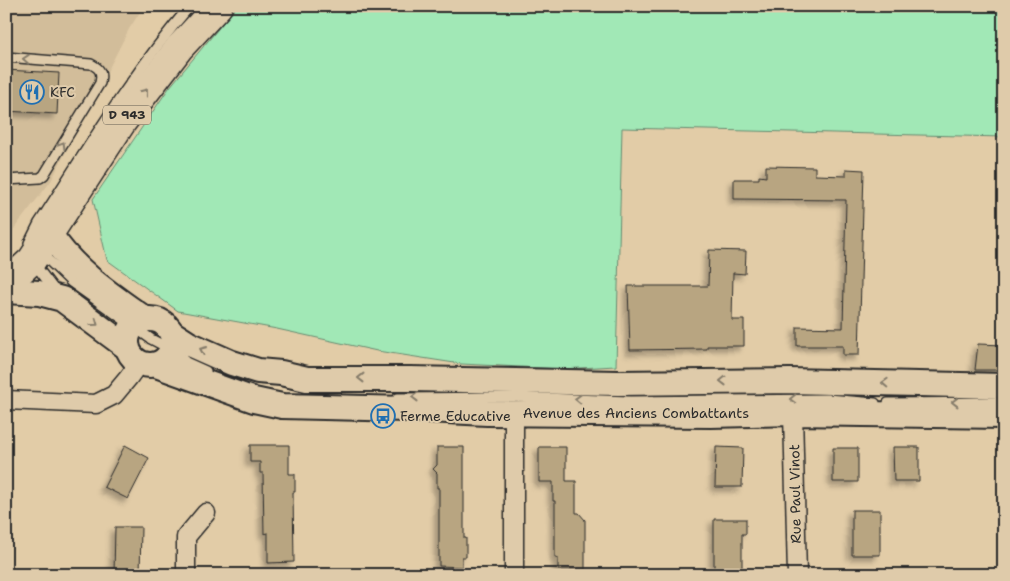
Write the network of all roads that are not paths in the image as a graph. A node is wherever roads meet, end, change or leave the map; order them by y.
1 (190, 6) edge
2 (218, 6) edge
3 (6, 57) edge
4 (6, 180) edge
5 (38, 245) junction
6 (6, 284) edge
7 (6, 291) edge
8 (62, 299) junction
9 (149, 343) junction
10 (211, 373) dead end
11 (1004, 386) edge
12 (315, 397) dead end
13 (6, 400) edge
14 (1004, 402) edge
15 (514, 413) junction
16 (793, 413) junction
17 (1004, 416) edge
18 (206, 513) dead end
19 (186, 575) edge
20 (514, 575) edge
21 (797, 575) edge

1 - 5 lane
5 -> 2 main road, D 943
4 -> 3 lane
5 - 6 main road, D 943
5 - 8 lane
5 - 9 street, Avenue des Anciens Combattants
7 - 8 street, Avenue des Anciens Combattants
8 -> 9 street, Avenue des Anciens Combattants
9 - 10 lane
11 -> 9 street, Avenue des Anciens Combattants
9 - 13 street
9 - 15 street, Avenue des Anciens Combattants
14 -> 12 lane
15 - 16 street, Avenue des Anciens Combattants
15 - 20 street
16 - 17 street, Avenue des Anciens Combattants
16 - 21 street, Rue Paul Vinot
18 - 19 street

